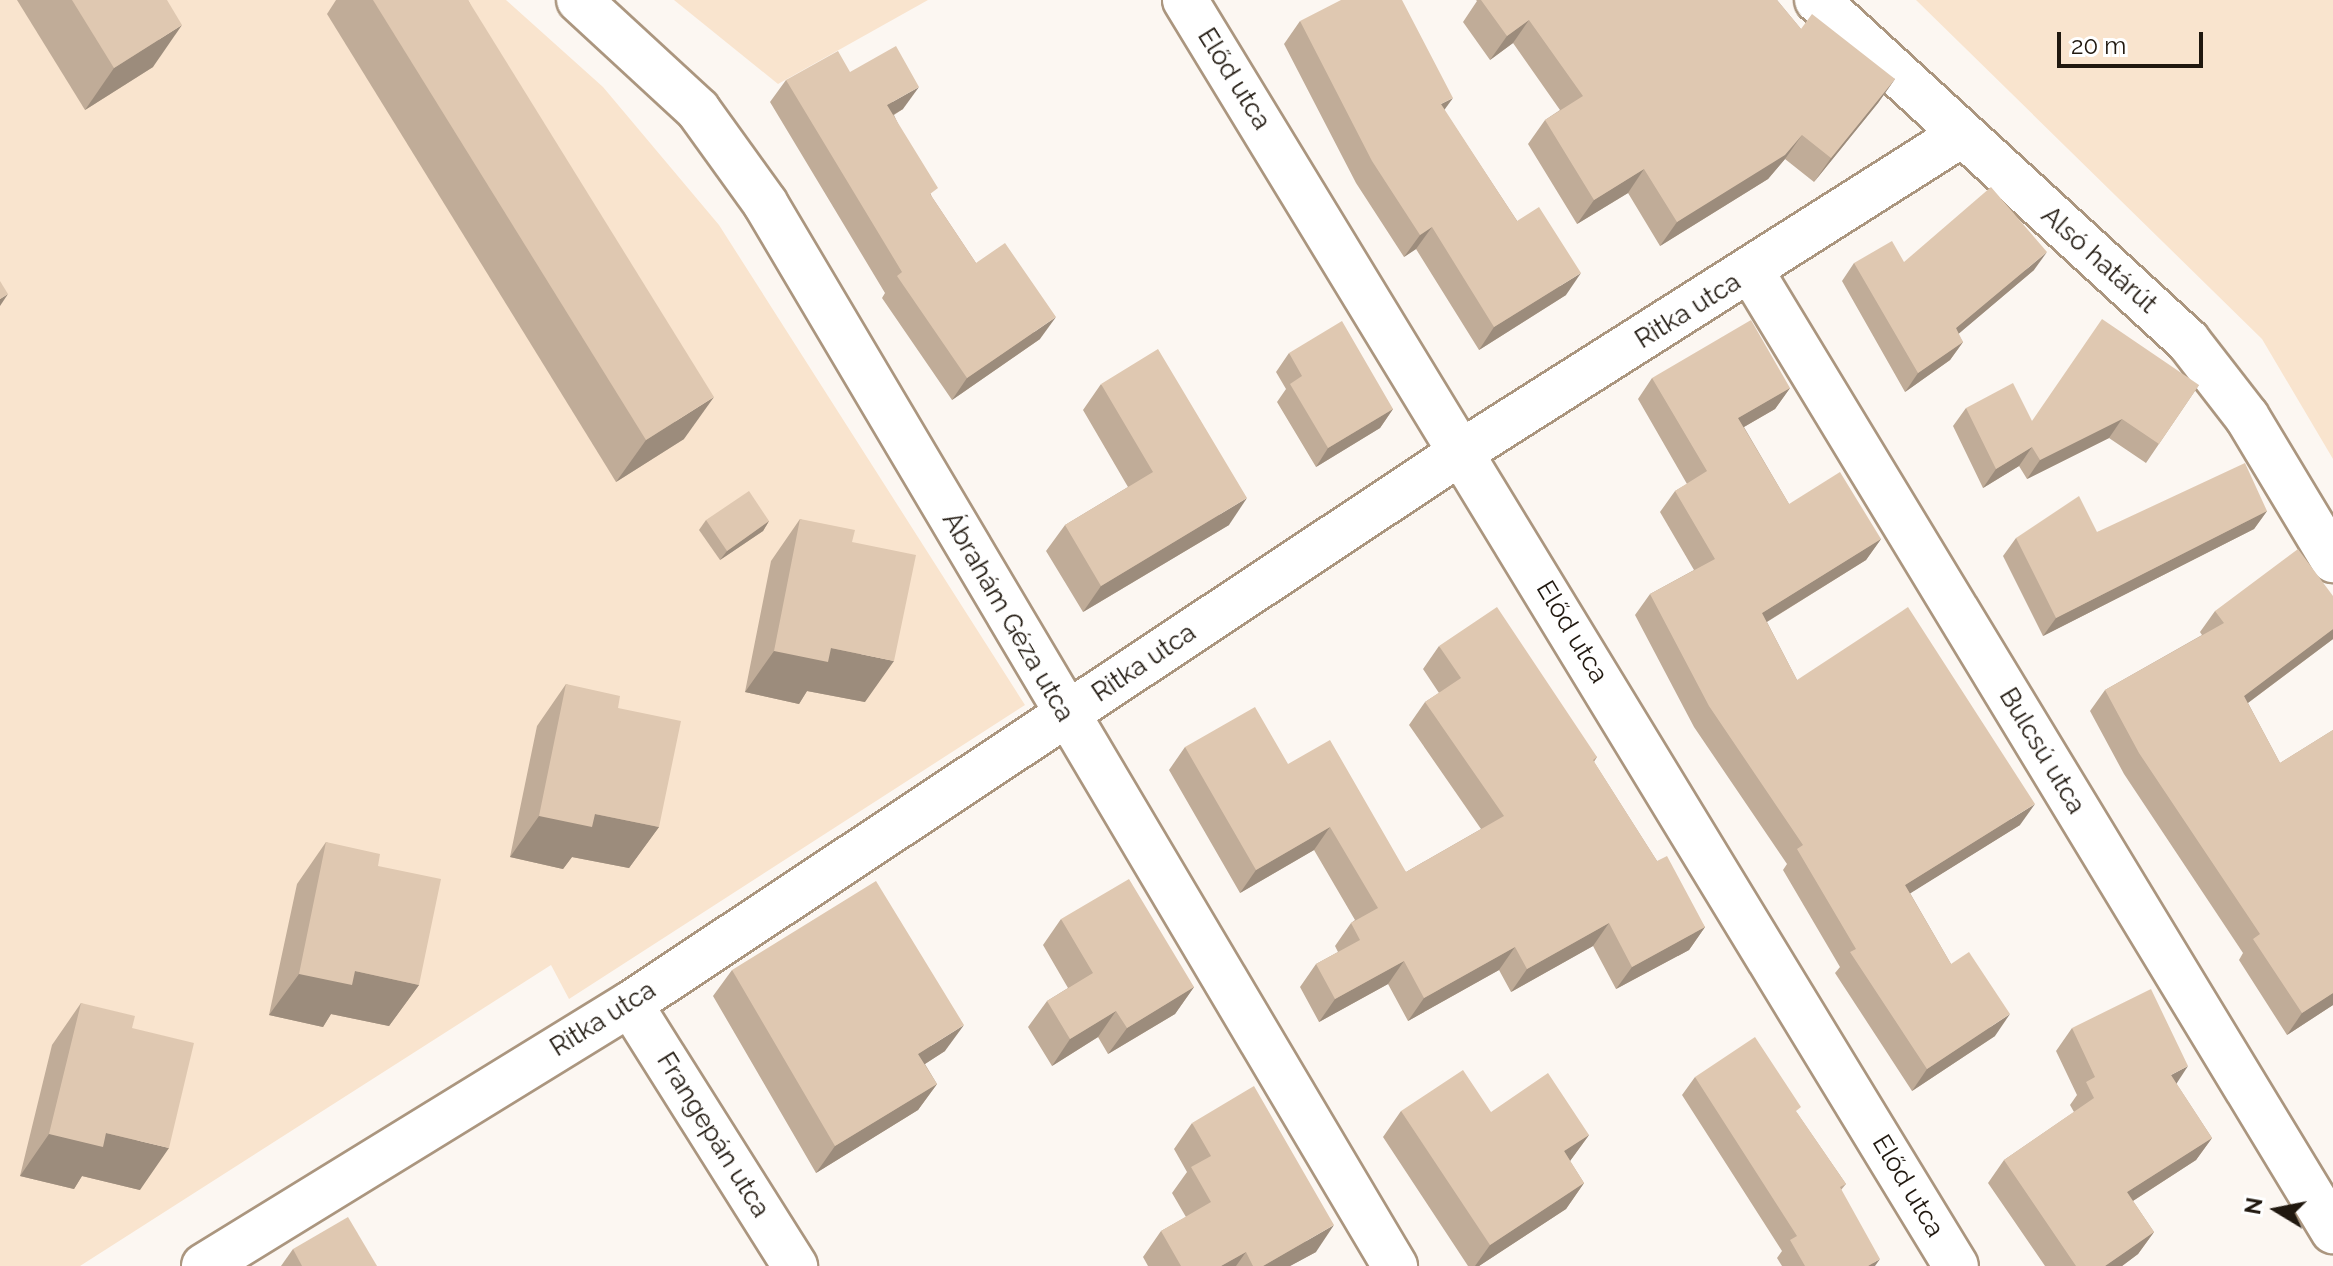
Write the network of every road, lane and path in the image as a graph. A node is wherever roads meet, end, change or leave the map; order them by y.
1 (579, 0) edge
2 (1185, 0) edge
3 (1817, 0) edge
4 (1961, 135) junction
5 (1751, 271) junction
6 (1463, 451) junction
7 (2333, 560) edge
8 (1067, 717) junction
9 (630, 1004) junction
10 (2333, 1231) edge
11 (204, 1266) edge
12 (795, 1266) edge
13 (1395, 1266) edge
14 (1956, 1266) edge

1 - 8 street, Ábrahám Géza utca
2 - 6 street, Előd utca
3 - 4 street, Alsó határút
4 - 5 street, Ritka utca
4 - 7 street, Alsó határút
5 - 6 street, Ritka utca
5 - 10 street, Bulcsú utca
6 - 8 street, Ritka utca
6 - 14 street, Előd utca
8 - 9 street, Ritka utca
8 - 13 street, Ábrahám Géza utca
9 - 11 street, Ritka utca
9 - 12 street, Frangepán utca

